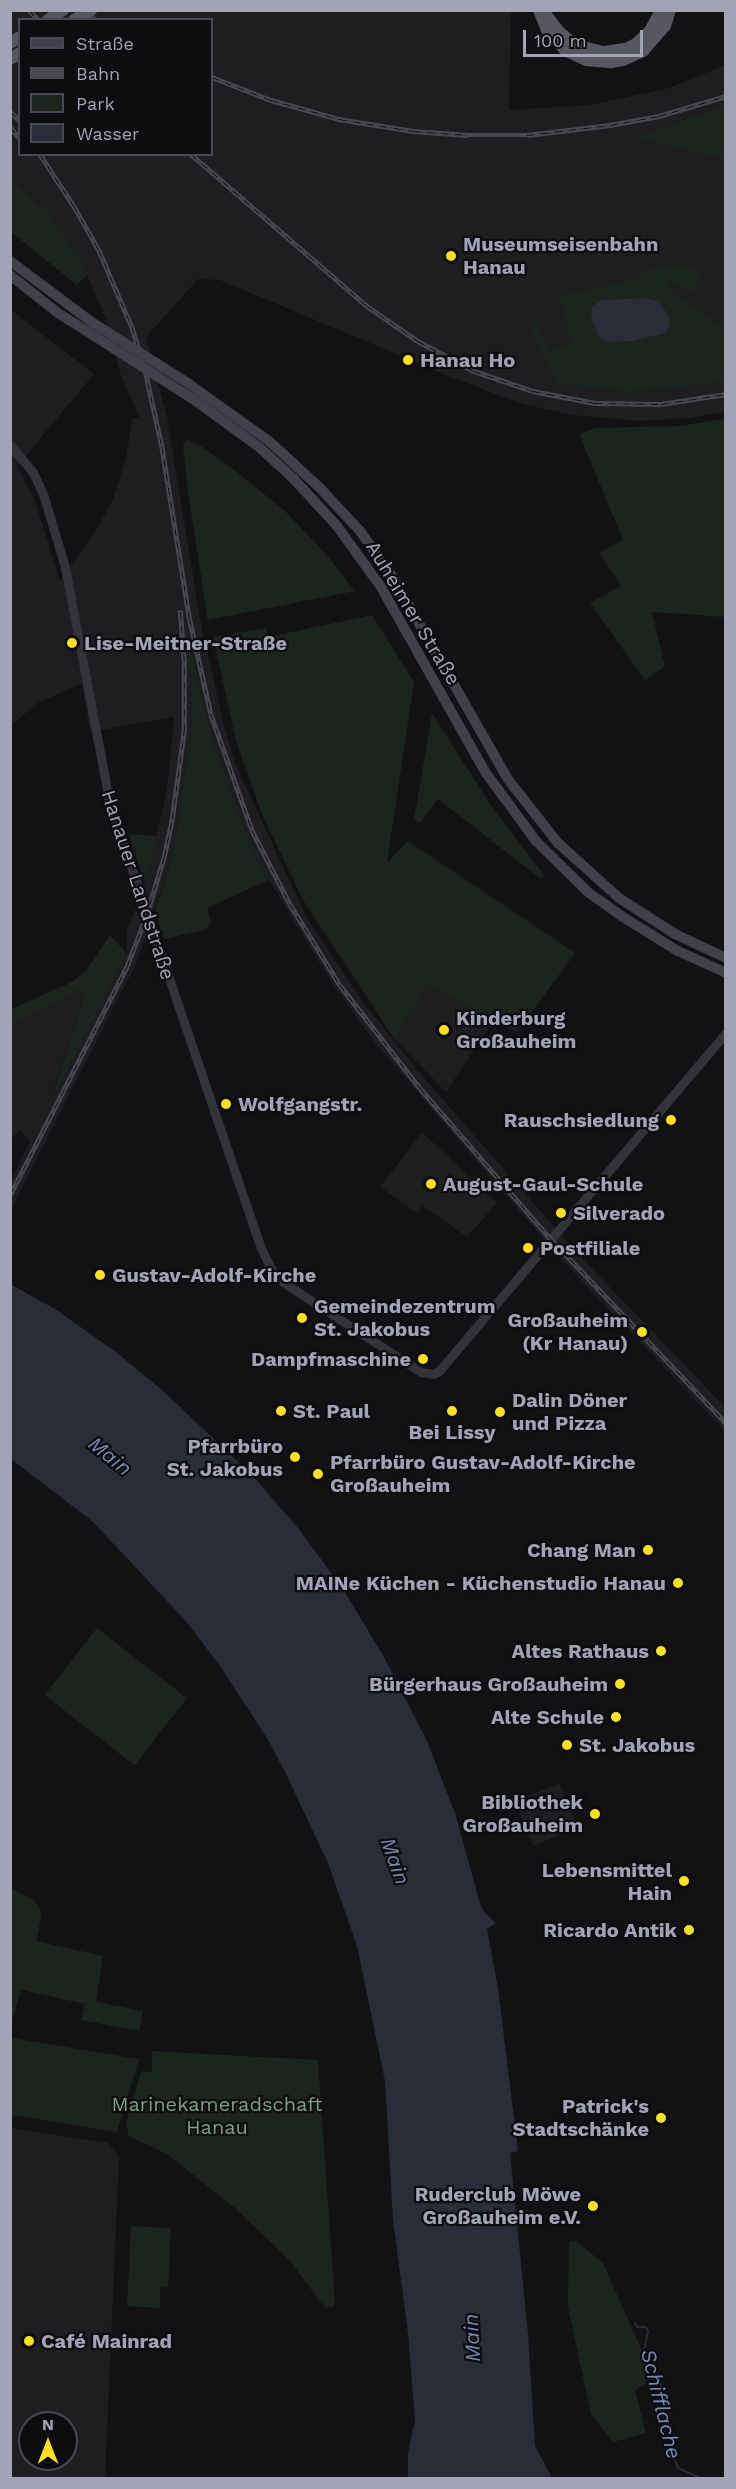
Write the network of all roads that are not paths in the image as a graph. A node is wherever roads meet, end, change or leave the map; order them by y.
1 (91, 10) edge
2 (541, 10) edge
3 (661, 10) edge
4 (670, 10) edge
5 (77, 18) edge
6 (10, 261) edge
7 (10, 275) edge
8 (10, 445) edge
9 (725, 958) edge
10 (721, 971) edge
11 (726, 980) edge
12 (726, 1033) edge

1 - 5 highway, bridge
2 - 3 highway
2 - 4 highway
6 - 9 main road, Auheimer Straße, bridge
7 - 10 main road, Auheimer Straße, bridge
8 - 12 street, Hanauer Landstraße
10 - 11 street

